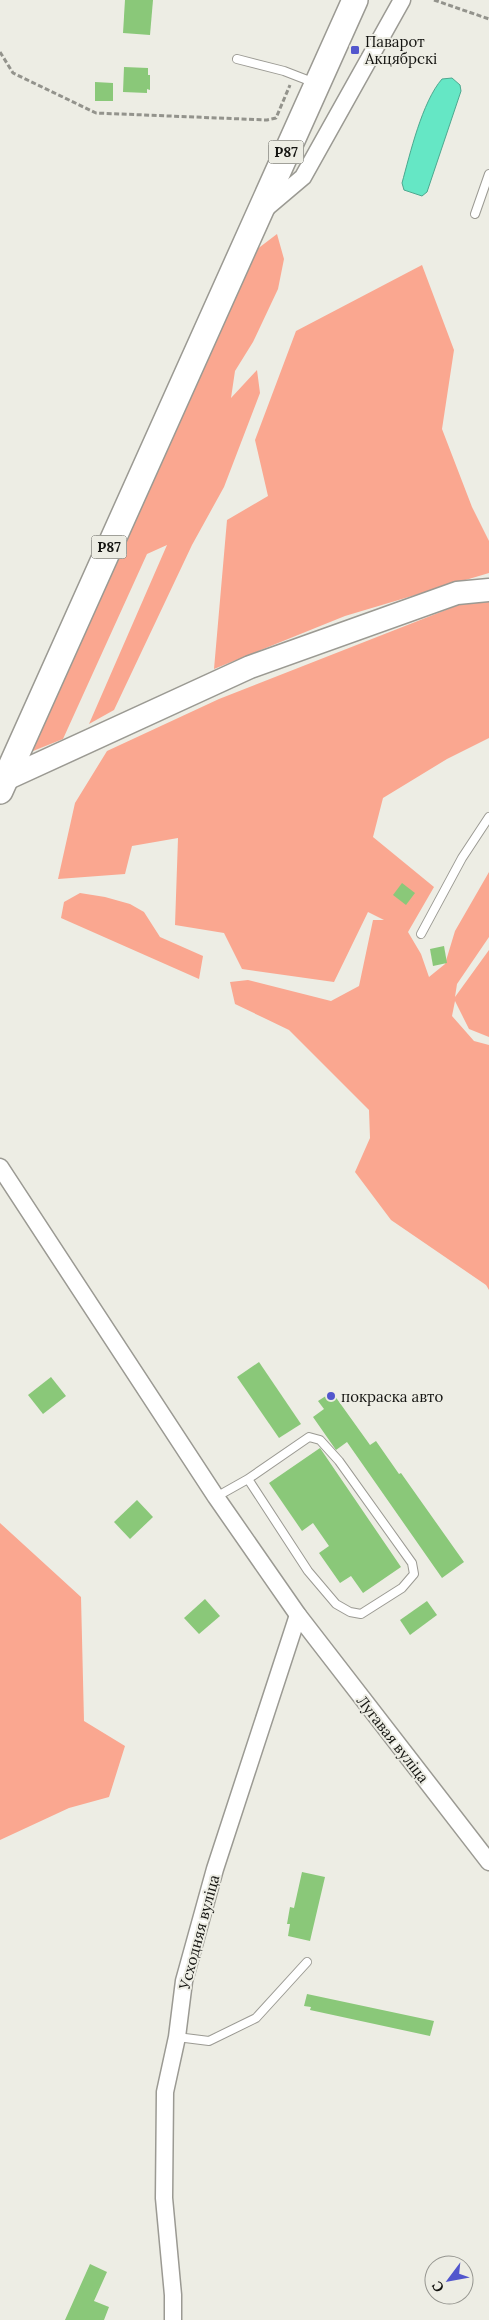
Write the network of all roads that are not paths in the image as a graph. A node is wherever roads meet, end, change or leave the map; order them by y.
1 (354, 0) edge
2 (402, 0) edge
3 (237, 59) dead end
4 (317, 84) junction
5 (489, 174) edge
6 (475, 214) dead end
7 (259, 215) junction
8 (489, 590) edge
9 (3, 785) edge
10 (489, 817) edge
11 (421, 934) dead end
12 (0, 1167) edge
13 (248, 1479) junction
14 (216, 1497) junction
15 (298, 1615) junction
16 (489, 1862) edge
17 (307, 1962) dead end
18 (177, 2037) junction
19 (173, 2320) edge

1 - 4 main road, Р87
2 - 7 street
3 - 4 lane
4 - 7 main road, Р87
5 - 6 lane
7 - 9 main road, Р87
8 - 9 street
10 - 11 lane
12 - 14 street, Лугавая вуліца
13 - 13 lane
13 - 14 lane
14 - 15 street, Лугавая вуліца
15 - 16 street, Лугавая вуліца
15 - 18 street, Усходняя вуліца
17 - 18 lane
18 - 19 street, Усходняя вуліца

